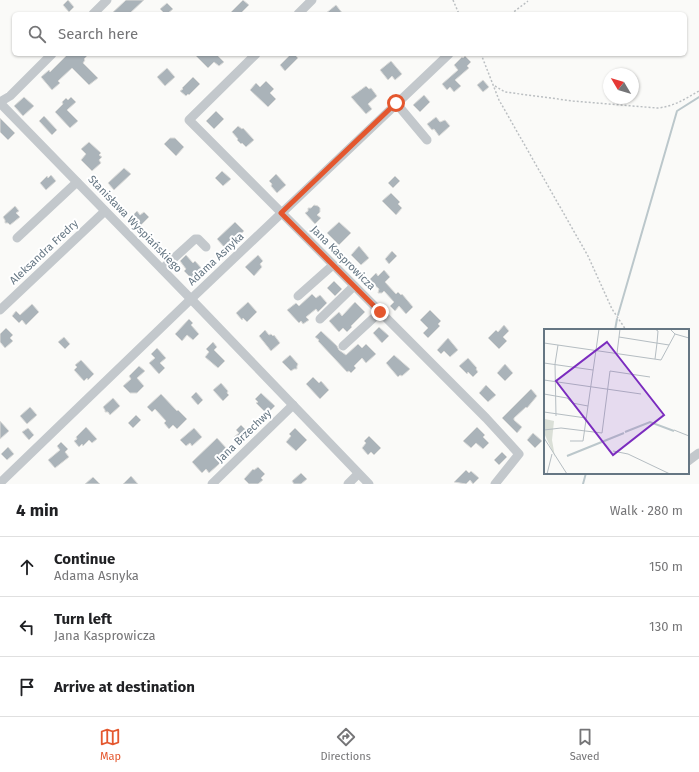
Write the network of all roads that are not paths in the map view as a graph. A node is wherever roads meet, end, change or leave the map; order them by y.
1 (107, 0) edge
2 (312, 0) edge
3 (95, 12) edge
4 (300, 12) edge
5 (50, 56) edge
6 (254, 56) edge
7 (447, 56) edge
8 (0, 103) edge
9 (396, 103) junction
10 (427, 140) dead end
11 (76, 182) junction
12 (105, 211) junction
13 (281, 213) junction
14 (17, 238) dead end
15 (206, 247) dead end
16 (333, 265) junction
17 (162, 269) junction
18 (354, 286) junction
19 (298, 296) dead end
20 (192, 299) junction
21 (0, 310) edge
22 (380, 312) junction
23 (320, 319) dead end
24 (343, 346) dead end
25 (293, 405) junction
26 (699, 453) edge
27 (689, 460) edge
28 (358, 474) junction
29 (0, 483) edge
30 (212, 484) edge
31 (348, 484) edge
32 (368, 484) edge
33 (495, 484) edge

1 - 3 street
2 - 4 street
5 - 8 street
6 - 13 street, Jana Kasprowicza
7 - 9 street, Adama Asnyka
8 - 11 street, Stanisława Wyspiańskiego
9 - 10 street
9 - 13 street, Adama Asnyka
11 - 12 street, Stanisława Wyspiańskiego
11 - 14 street
12 - 17 street, Stanisława Wyspiańskiego
12 - 21 street, Aleksandra Fredry
13 - 16 street, Jana Kasprowicza
13 - 20 street, Adama Asnyka
15 - 17 street
16 - 18 street, Jana Kasprowicza
16 - 19 street
17 - 20 street, Stanisława Wyspiańskiego
18 - 22 street, Jana Kasprowicza
18 - 23 street
20 - 25 street, Stanisława Wyspiańskiego
20 - 29 street, Adama Asnyka
22 - 24 street
22 - 33 street, Jana Kasprowicza
25 - 28 street, Stanisława Wyspiańskiego
25 - 30 street, Jana Brzechwy
26 - 27 street
28 - 31 street
28 - 32 street, Stanisława Wyspiańskiego

